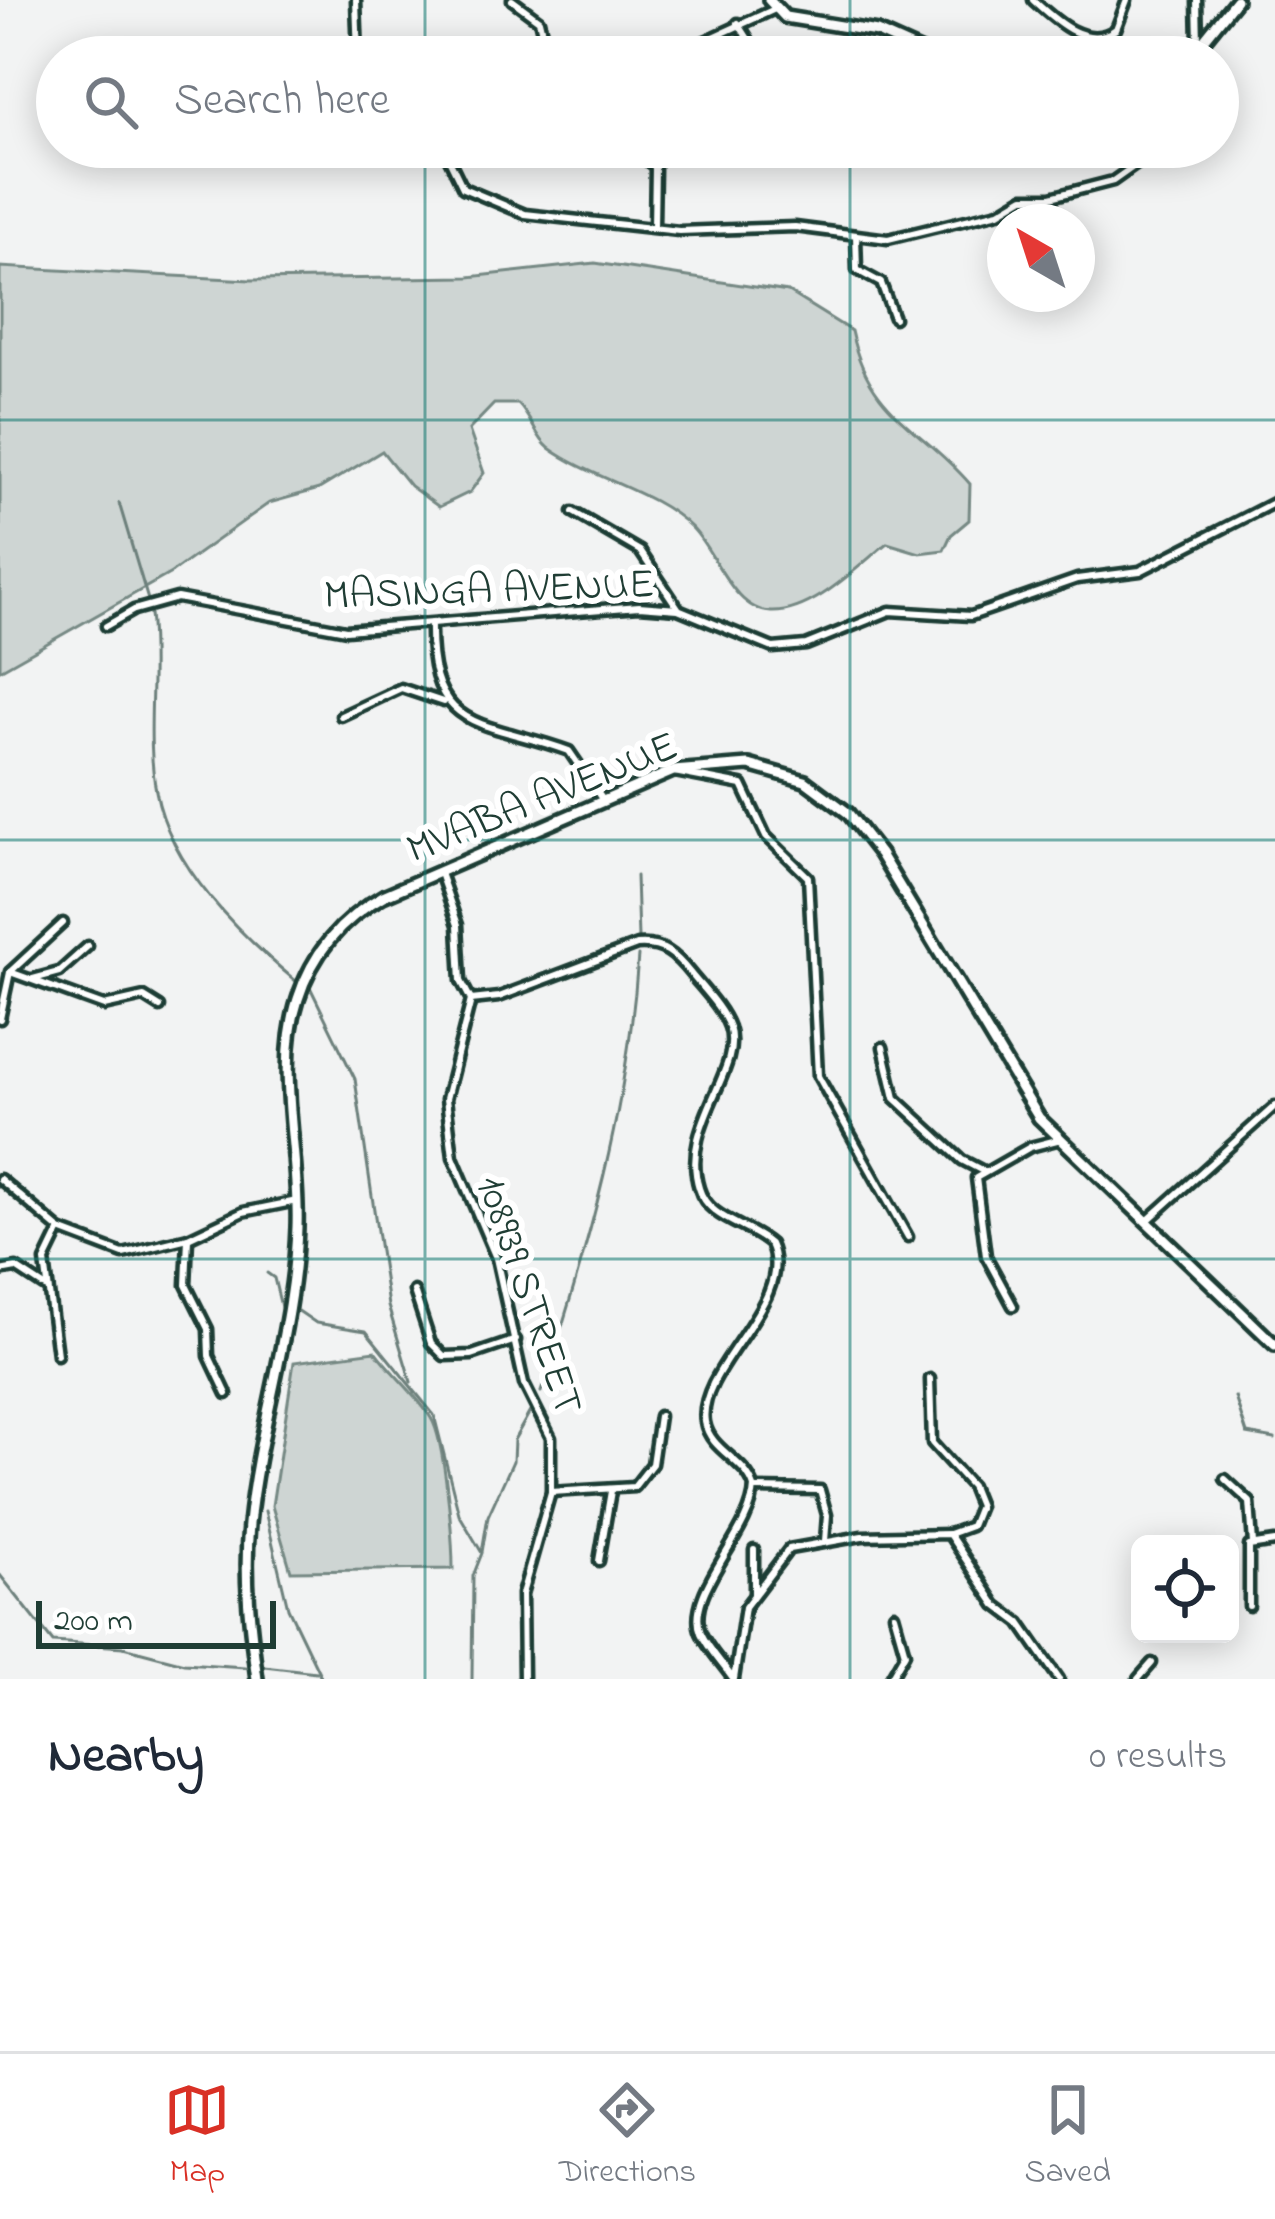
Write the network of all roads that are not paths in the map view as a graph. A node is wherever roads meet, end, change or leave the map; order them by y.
1 (356, 0) edge
2 (512, 0) edge
3 (1033, 0) edge
4 (1127, 0) edge
5 (1197, 0) edge
6 (1236, 0) edge
7 (772, 4) edge
8 (739, 23) junction
9 (357, 36) edge
10 (543, 36) edge
11 (713, 36) edge
12 (747, 36) edge
13 (890, 36) edge
14 (1088, 36) edge
15 (1098, 36) edge
16 (1198, 36) edge
17 (1206, 36) edge
18 (453, 168) edge
19 (655, 168) edge
20 (1131, 168) edge
21 (654, 226) junction
22 (856, 235) junction
23 (894, 318) dead end
24 (1275, 502) edge
25 (573, 512) dead end
26 (678, 609) junction
27 (431, 625) junction
28 (106, 626) dead end
29 (447, 703) junction
30 (341, 716) dead end
31 (673, 771) junction
32 (602, 800) junction
33 (439, 870) junction
34 (63, 923) dead end
35 (88, 946) dead end
36 (10, 973) junction
37 (29, 980) junction
38 (471, 1000) junction
39 (1, 1004) edge
40 (160, 1007) dead end
41 (0, 1019) edge
42 (883, 1047) dead end
43 (1275, 1106) edge
44 (1058, 1140) junction
45 (983, 1172) junction
46 (0, 1179) edge
47 (297, 1201) junction
48 (1144, 1223) junction
49 (60, 1230) junction
50 (908, 1237) dead end
51 (188, 1238) junction
52 (0, 1271) edge
53 (45, 1287) junction
54 (414, 1291) dead end
55 (1013, 1306) dead end
56 (515, 1340) junction
57 (1275, 1345) edge
58 (57, 1355) dead end
59 (929, 1379) dead end
60 (227, 1394) dead end
61 (658, 1416) dead end
62 (1225, 1479) dead end
63 (754, 1489) junction
64 (611, 1491) junction
65 (551, 1492) junction
66 (949, 1534) junction
67 (825, 1541) junction
68 (1275, 1542) edge
69 (1253, 1544) junction
70 (754, 1550) dead end
71 (599, 1562) dead end
72 (754, 1594) junction
73 (1249, 1606) dead end
74 (894, 1614) dead end
75 (1152, 1663) dead end
76 (257, 1679) edge
77 (524, 1679) edge
78 (734, 1679) edge
79 (890, 1679) edge
80 (1059, 1679) edge
81 (1138, 1679) edge

1 - 9 street
2 - 10 street
3 - 14 street
4 - 15 street
5 - 16 street
6 - 17 street
7 - 8 street
7 - 13 street
8 - 11 street
8 - 12 street
18 - 21 street
19 - 21 street
20 - 22 street
21 - 22 street
22 - 23 street
24 - 26 street, MASINGA AVENUE
25 - 26 street
26 - 27 street, MASINGA AVENUE
27 - 28 street, MASINGA AVENUE
27 - 29 street
29 - 30 street
29 - 32 street
31 - 32 street, MVABA AVENUE
31 - 44 street, MVABA AVENUE
31 - 50 street
32 - 33 street, MVABA AVENUE
33 - 38 street
33 - 47 street, MVABA AVENUE
34 - 36 street
35 - 37 street
36 - 37 street
36 - 39 street
37 - 40 street
38 - 56 street, 108939 STREET
38 - 63 street
39 - 41 street
42 - 45 street
43 - 48 street
44 - 45 street
44 - 48 street, MVABA AVENUE
45 - 55 street
46 - 49 street
47 - 51 street
47 - 76 street, MVABA AVENUE
48 - 57 street, MVABA AVENUE
49 - 51 street
49 - 53 street
51 - 60 street
52 - 53 street
53 - 58 street
54 - 56 street
56 - 65 street, 108939 STREET
59 - 66 street
61 - 64 street
62 - 69 street
63 - 67 street
63 - 78 street
64 - 65 street
64 - 71 street
65 - 77 street, 108939 STREET
66 - 67 street
66 - 80 street
67 - 72 street
68 - 69 street
69 - 73 street
70 - 72 street
72 - 78 street
74 - 79 street
75 - 81 street

